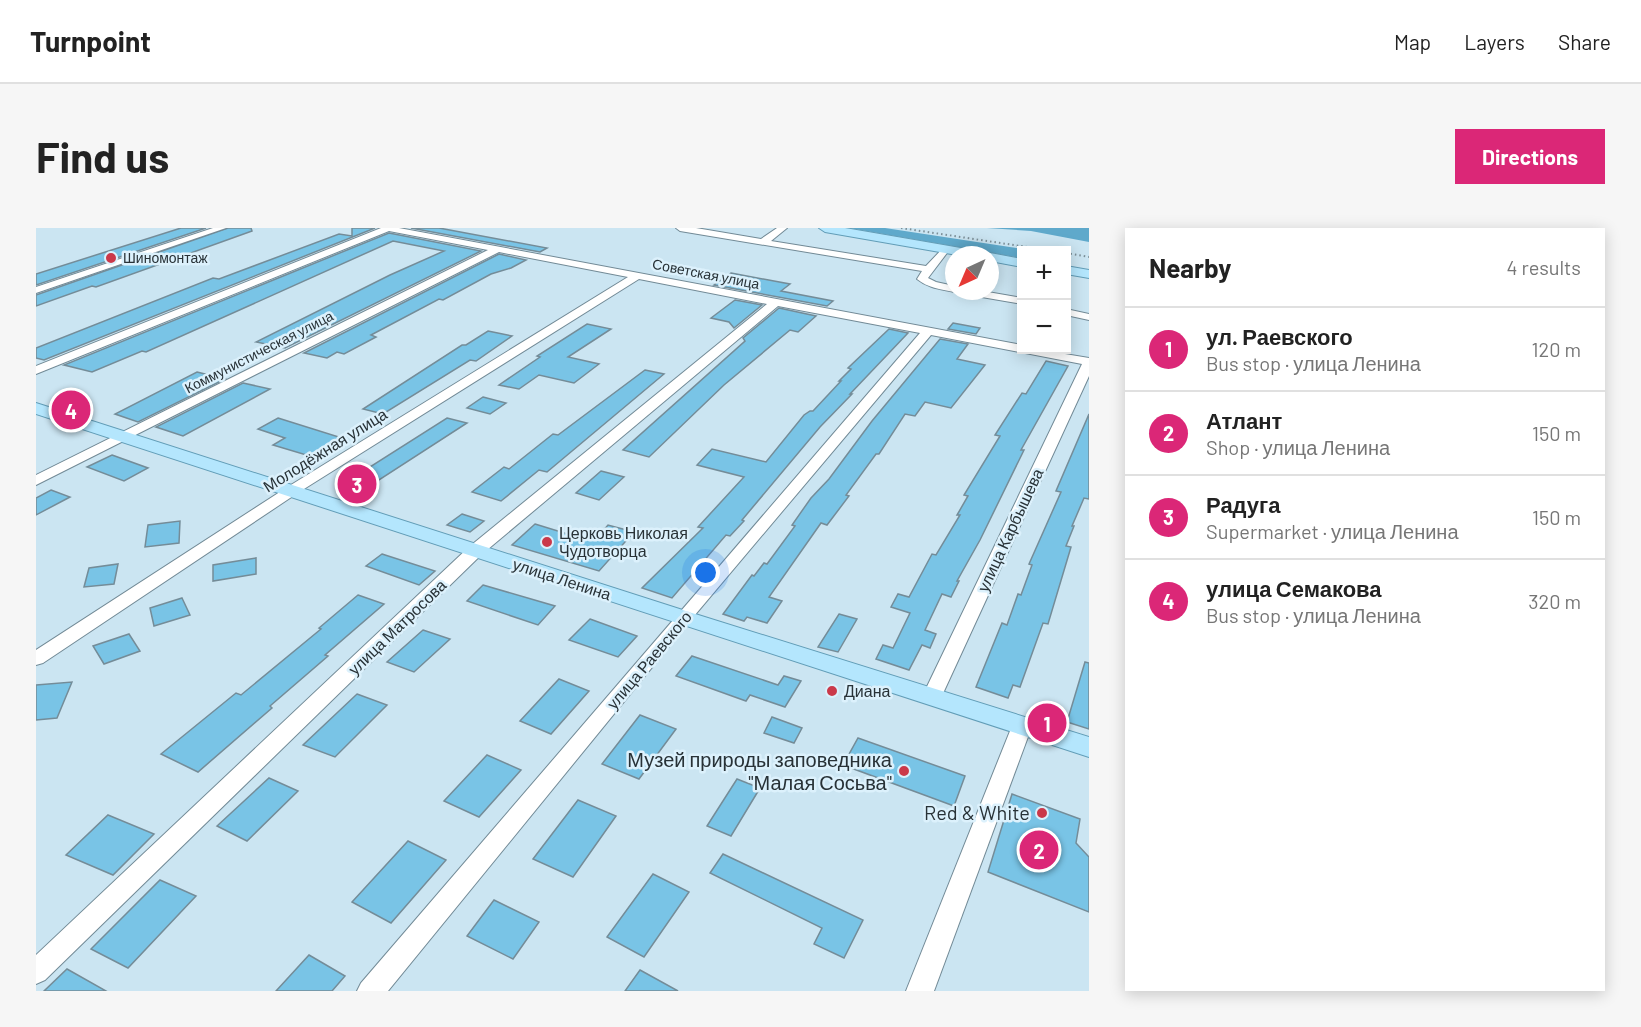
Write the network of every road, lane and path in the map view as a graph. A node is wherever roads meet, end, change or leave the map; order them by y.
1 (222, 228) edge
2 (386, 228) edge
3 (680, 228) edge
4 (783, 228) edge
5 (825, 228) edge
6 (693, 229) edge
7 (763, 242) junction
8 (945, 249) joint
9 (496, 250) junction
10 (999, 258) edge
11 (1017, 261) edge
12 (928, 269) junction
13 (1071, 272) edge
14 (1089, 274) edge
15 (637, 276) junction
16 (945, 287) edge
17 (36, 290) edge
18 (999, 297) edge
19 (1017, 300) edge
20 (776, 302) junction
21 (1071, 313) edge
22 (1089, 317) edge
23 (928, 331) junction
24 (1017, 348) edge
25 (1047, 354) edge
26 (1089, 363) edge
27 (36, 370) edge
28 (36, 408) edge
29 (123, 437) junction
30 (36, 481) edge
31 (291, 492) junction
32 (475, 551) junction
33 (683, 618) junction
34 (36, 659) edge
35 (932, 697) junction
36 (1022, 726) junction
37 (1089, 747) edge
38 (36, 972) edge
39 (371, 991) edge
40 (920, 991) edge

1 - 17 street
2 - 9 street, Советская улица
2 - 27 street
3 - 6 street
4 - 7 street
5 - 8 main road
6 - 7 street
7 - 12 street
8 - 12 street
9 - 15 street, Советская улица
9 - 29 street, Коммунистическая улица
10 - 11 main road
12 - 16 street
13 - 14 main road
15 - 20 street, Советская улица
15 - 31 street, Молодёжная улица
18 - 19 street
20 - 23 street, Советская улица
20 - 32 street, улица Матросова
21 - 22 street
23 - 24 street, Советская улица
23 - 33 street, улица Раевского
25 - 26 street, Советская улица
26 - 35 street, улица Карбышева
28 - 29 main road, улица Ленина
29 - 30 street, Коммунистическая улица
29 - 31 main road, улица Ленина
31 - 32 main road, улица Ленина
31 - 34 street, Молодёжная улица
32 - 33 main road, улица Ленина
32 - 38 street, улица Матросова
33 - 35 main road, улица Ленина
33 - 39 street, улица Раевского
35 - 36 main road, улица Ленина
36 - 37 main road, улица Ленина
36 - 40 street

